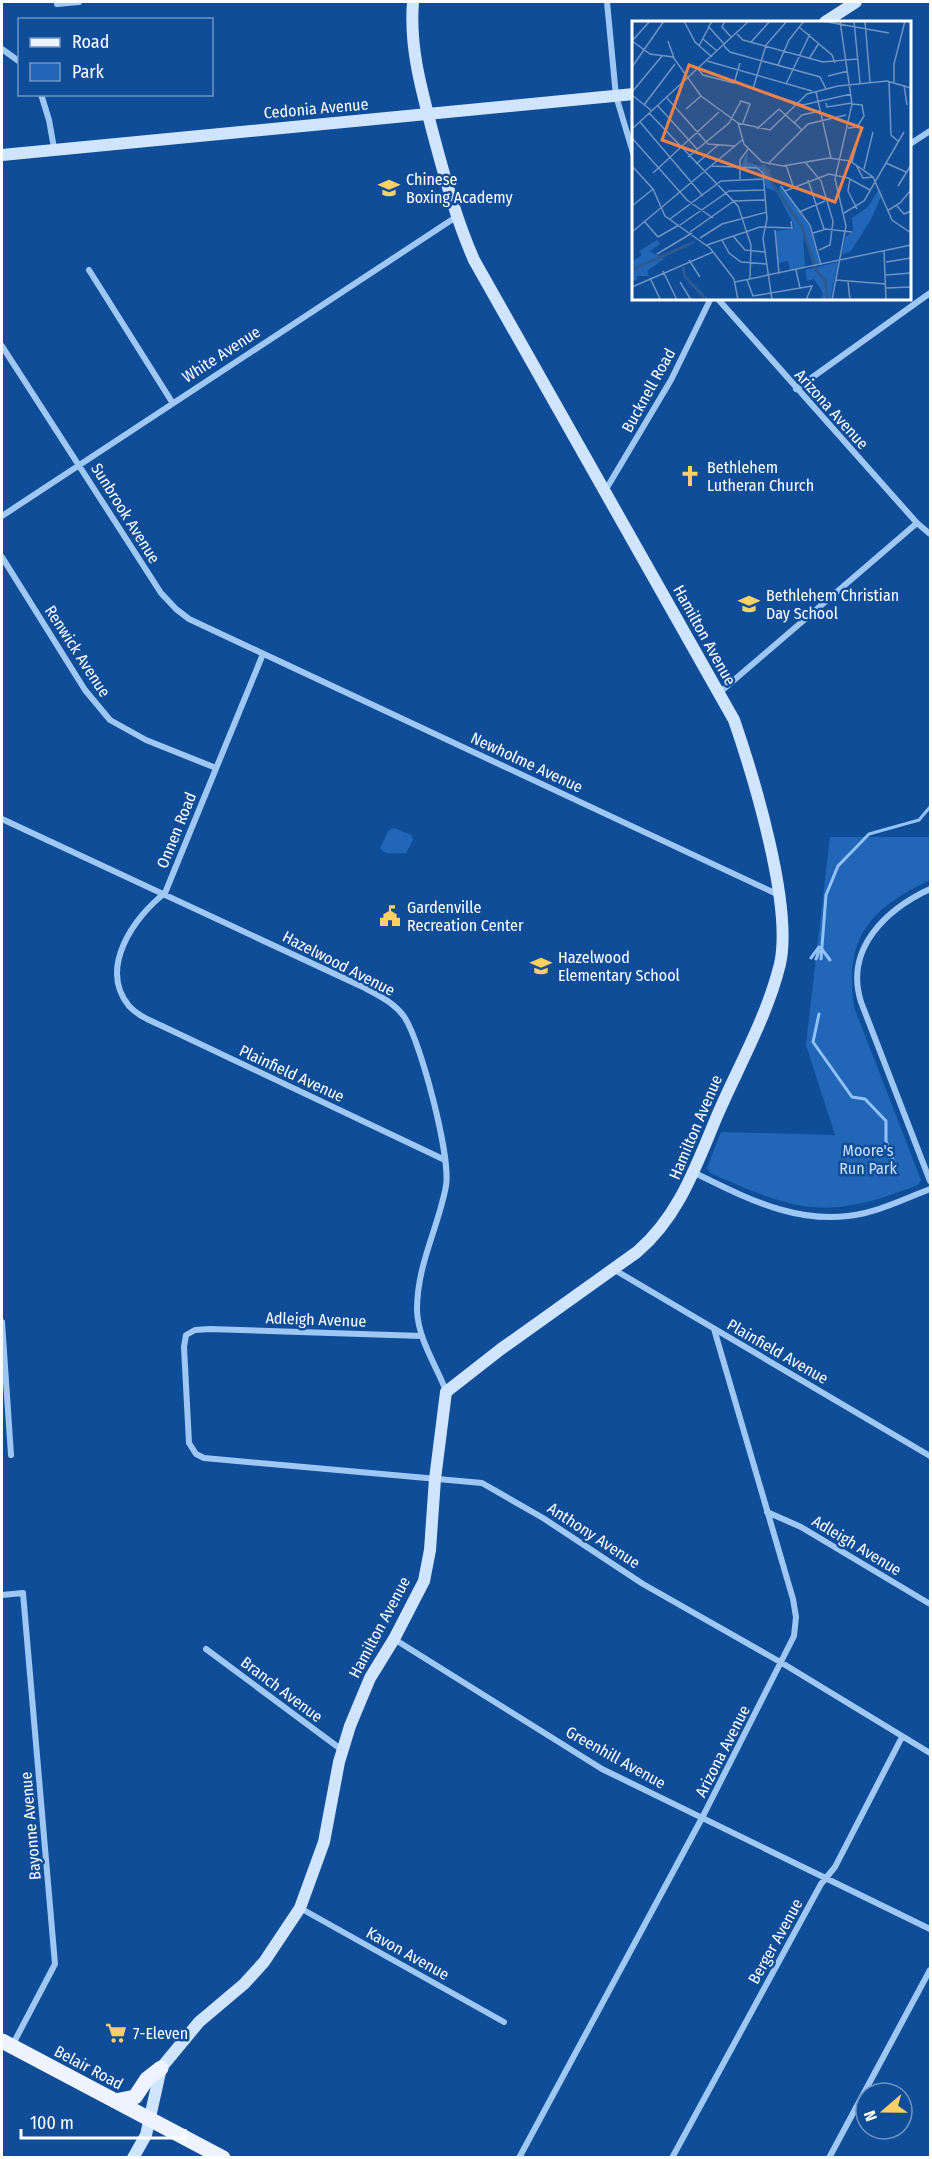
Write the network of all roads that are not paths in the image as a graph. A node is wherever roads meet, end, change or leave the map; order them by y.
1 (79, 2) edge
2 (413, 2) edge
3 (607, 2) edge
4 (856, 2) edge
5 (57, 4) dead end
6 (827, 21) edge
7 (2, 49) edge
8 (18, 61) edge
9 (632, 94) edge
10 (42, 96) edge
11 (616, 96) junction
12 (428, 114) junction
13 (930, 131) edge
14 (911, 143) edge
15 (54, 148) junction
16 (632, 152) edge
17 (2, 155) edge
18 (456, 218) junction
19 (89, 270) dead end
20 (930, 292) edge
21 (710, 300) edge
22 (719, 300) edge
23 (2, 346) edge
24 (796, 389) junction
25 (172, 402) junction
26 (79, 463) junction
27 (605, 491) junction
28 (2, 516) edge
29 (917, 523) junction
30 (930, 534) edge
31 (2, 557) edge
32 (263, 654) junction
33 (719, 693) junction
34 (216, 768) junction
35 (2, 819) edge
36 (930, 889) edge
37 (165, 893) junction
38 (779, 895) junction
39 (130, 1007) joint
40 (445, 1160) junction
41 (693, 1172) junction
42 (930, 1181) edge
43 (930, 1189) edge
44 (613, 1269) junction
45 (2, 1322) edge
46 (714, 1329) junction
47 (422, 1336) junction
48 (3, 1358) edge
49 (446, 1392) junction
50 (11, 1455) dead end
51 (930, 1456) edge
52 (204, 1458) joint
53 (435, 1479) junction
54 (767, 1512) junction
55 (2, 1594) edge
56 (930, 1605) edge
57 (394, 1639) junction
58 (206, 1649) dead end
59 (782, 1663) junction
60 (902, 1737) junction
61 (342, 1750) junction
62 (930, 1754) edge
63 (702, 1818) junction
64 (828, 1877) junction
65 (300, 1908) junction
66 (930, 1929) edge
67 (930, 1971) edge
68 (504, 2022) dead end
69 (7, 2044) edge
70 (160, 2068) junction
71 (115, 2101) junction
72 (148, 2118) junction
73 (132, 2157) edge
74 (223, 2157) edge
75 (519, 2157) edge
76 (672, 2157) edge
77 (829, 2157) edge

1 - 5 street
2 - 12 street, Hamilton Avenue
3 - 11 street
4 - 6 street
7 - 8 street
9 - 11 street, Cedonia Avenue
10 - 15 street
11 - 12 street, Cedonia Avenue
11 - 16 street
12 - 15 street, Cedonia Avenue
12 - 18 street, Hamilton Avenue
13 - 14 street
15 - 17 street, Cedonia Avenue
18 - 25 street, White Avenue
18 - 27 street, Hamilton Avenue
19 - 25 street
20 - 24 street
21 - 27 street, Bucknell Road
22 - 24 street, Arizona Avenue
23 - 26 street, Sunbrook Avenue
24 - 29 street, Arizona Avenue
25 - 26 street, White Avenue
26 - 28 street, White Avenue
26 - 32 street, Sunbrook Avenue
27 - 33 street, Hamilton Avenue
29 - 30 street, Arizona Avenue
29 - 33 street
31 - 34 street, Renwick Avenue
32 - 34 street, Onnen Road
32 - 38 street, Newholme Avenue
33 - 38 street, Hamilton Avenue
34 - 37 street, Onnen Road
35 - 37 street, Hazelwood Avenue
36 - 42 street
37 - 39 street, Onnen Road
37 - 40 street, Hazelwood Avenue
38 - 41 street, Hamilton Avenue
39 - 40 street, Plainfield Avenue
40 - 47 street, Hazelwood Avenue
41 - 43 street
41 - 44 street, Hamilton Avenue
44 - 46 street, Plainfield Avenue
44 - 49 street, Hamilton Avenue
45 - 48 street
46 - 51 street, Plainfield Avenue
46 - 54 street, Arizona Avenue
47 - 49 street, Hazelwood Avenue
47 - 52 street, Adleigh Avenue
48 - 50 street
49 - 53 street, Hamilton Avenue
52 - 53 street, Anthony Avenue
53 - 57 street, Hamilton Avenue
53 - 59 street, Anthony Avenue
54 - 56 street, Adleigh Avenue
54 - 59 street, Arizona Avenue
55 - 69 street, Bayonne Avenue
57 - 61 street, Hamilton Avenue
57 - 63 street, Greenhill Avenue
58 - 61 street, Branch Avenue
59 - 60 street, Anthony Avenue
59 - 63 street, Arizona Avenue
60 - 62 street, Anthony Avenue
60 - 64 street, Berger Avenue
61 - 65 street, Hamilton Avenue
63 - 64 street, Greenhill Avenue
63 - 75 street, Arizona Avenue
64 - 66 street, Greenhill Avenue
64 - 76 street, Berger Avenue
65 - 68 street, Kavon Avenue
65 - 70 street, Hamilton Avenue
67 - 77 street
69 - 71 main road, Belair Road
70 - 71 main road
70 - 72 street, Hamilton Avenue
71 - 72 main road, Belair Road
72 - 73 street, Hamilton Avenue
72 - 74 main road, Belair Road

